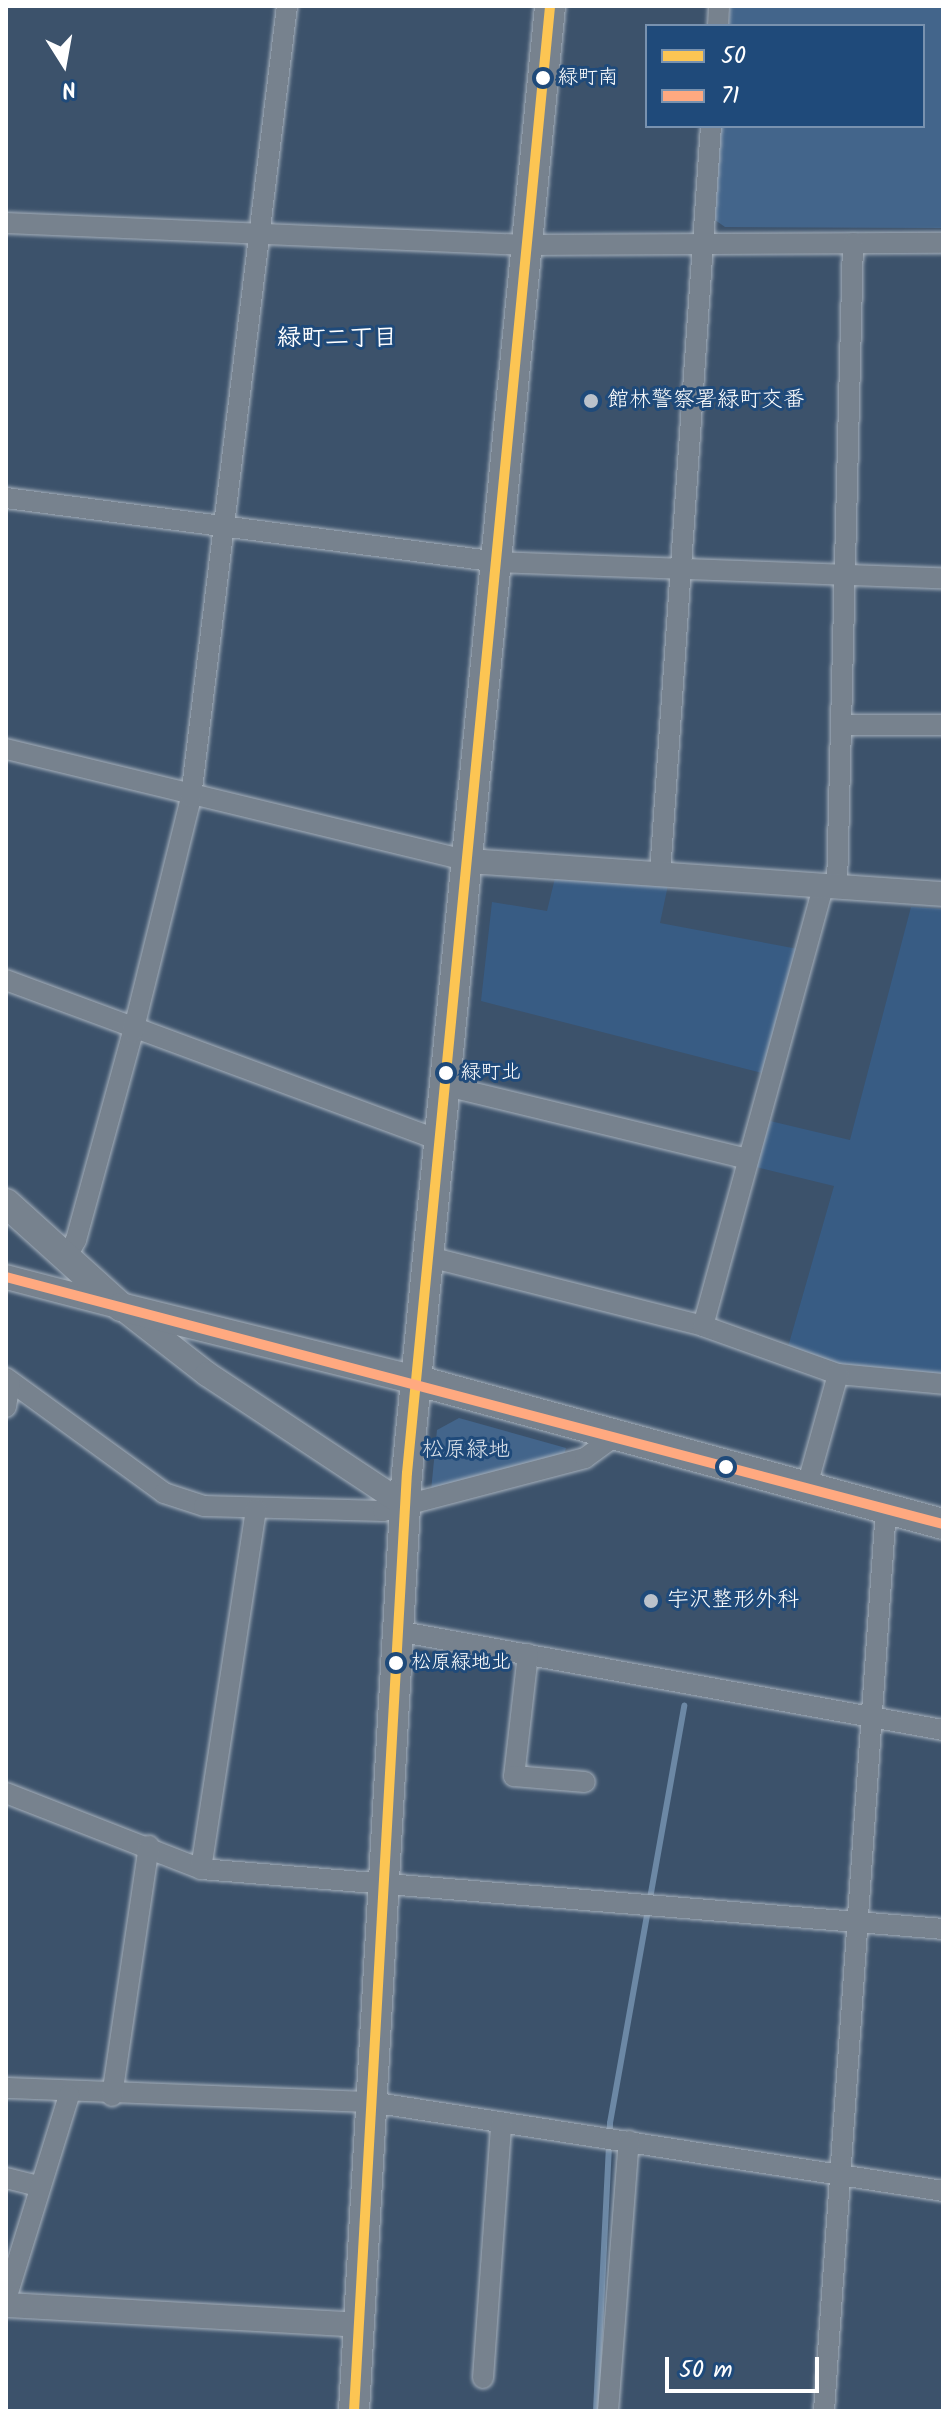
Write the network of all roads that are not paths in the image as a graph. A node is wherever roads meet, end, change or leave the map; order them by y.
1 (287, 6) edge
2 (550, 6) edge
3 (711, 128) edge
4 (6, 223) edge
5 (259, 234) junction
6 (853, 243) junction
7 (943, 243) edge
8 (703, 244) junction
9 (526, 245) junction
10 (6, 498) edge
11 (224, 526) junction
12 (498, 562) junction
13 (683, 568) junction
14 (847, 576) junction
15 (943, 578) edge
16 (846, 725) junction
17 (943, 725) edge
18 (6, 749) edge
19 (191, 797) junction
20 (470, 861) junction
21 (660, 874) junction
22 (830, 887) junction
23 (943, 894) edge
24 (6, 980) edge
25 (133, 1032) junction
26 (446, 1086) junction
27 (441, 1141) junction
28 (747, 1159) junction
29 (6, 1203) edge
30 (429, 1257) junction
31 (66, 1258) junction
32 (6, 1277) edge
33 (121, 1307) junction
34 (703, 1326) junction
35 (838, 1374) junction
36 (8, 1380) edge
37 (415, 1380) junction
38 (943, 1384) edge
39 (6, 1407) edge
40 (615, 1436) junction
41 (807, 1486) junction
42 (405, 1505) junction
43 (886, 1508) junction
44 (256, 1509) junction
45 (943, 1524) edge
46 (397, 1631) junction
47 (528, 1654) junction
48 (868, 1718) junction
49 (943, 1730) edge
50 (585, 1782) dead end
51 (6, 1793) edge
52 (149, 1846) junction
53 (201, 1869) junction
54 (383, 1884) junction
55 (853, 1921) junction
56 (943, 1929) edge
57 (6, 2088) edge
58 (69, 2095) junction
59 (112, 2096) junction
60 (371, 2102) junction
61 (501, 2124) junction
62 (629, 2141) junction
63 (835, 2176) junction
64 (6, 2178) edge
65 (37, 2186) junction
66 (943, 2191) edge
67 (6, 2299) edge
68 (6, 2305) edge
69 (359, 2325) junction
70 (483, 2378) dead end
71 (354, 2411) edge
72 (608, 2411) edge
73 (824, 2411) edge

1 - 5 street
2 - 9 main road
3 - 8 street
4 - 5 street
5 - 9 street
5 - 11 street
6 - 7 street
6 - 8 street
6 - 14 street
8 - 9 street
8 - 13 street
9 - 12 main road
10 - 11 street
11 - 12 street
11 - 19 street
12 - 13 street
12 - 20 main road
13 - 14 street
13 - 21 street
14 - 15 street
14 - 16 street
16 - 17 street
16 - 22 street
18 - 19 street
19 - 20 street
19 - 25 street
20 - 21 street
20 - 26 main road
21 - 22 street
22 - 23 street
22 - 28 street
24 - 25 street
25 - 27 street
25 - 31 street
26 - 27 main road
26 - 28 street
27 - 30 main road
28 - 34 street
29 - 31 main road
30 - 34 street
30 - 37 main road
31 - 33 main road
32 - 33 street
33 - 37 main road
33 - 42 street
34 - 35 street
35 - 38 street
35 - 41 street
36 - 39 street
36 - 44 street
37 - 40 main road
37 - 42 main road
40 - 41 main road
40 - 42 street
41 - 43 main road
42 - 44 street
42 - 46 main road
43 - 45 main road
43 - 48 street
44 - 53 street
46 - 47 street
46 - 54 main road
47 - 48 street
47 - 50 street
48 - 49 street
48 - 55 street
51 - 52 street
52 - 53 street
52 - 59 street
53 - 54 street
54 - 55 street
54 - 60 main road
55 - 56 street
55 - 63 street
57 - 58 street
58 - 59 street
58 - 65 street
59 - 60 street
60 - 61 street
60 - 69 main road
61 - 62 street
61 - 70 street
62 - 63 street
62 - 72 street
63 - 66 street
63 - 73 street
64 - 65 street
65 - 67 street
68 - 69 street
69 - 71 main road

